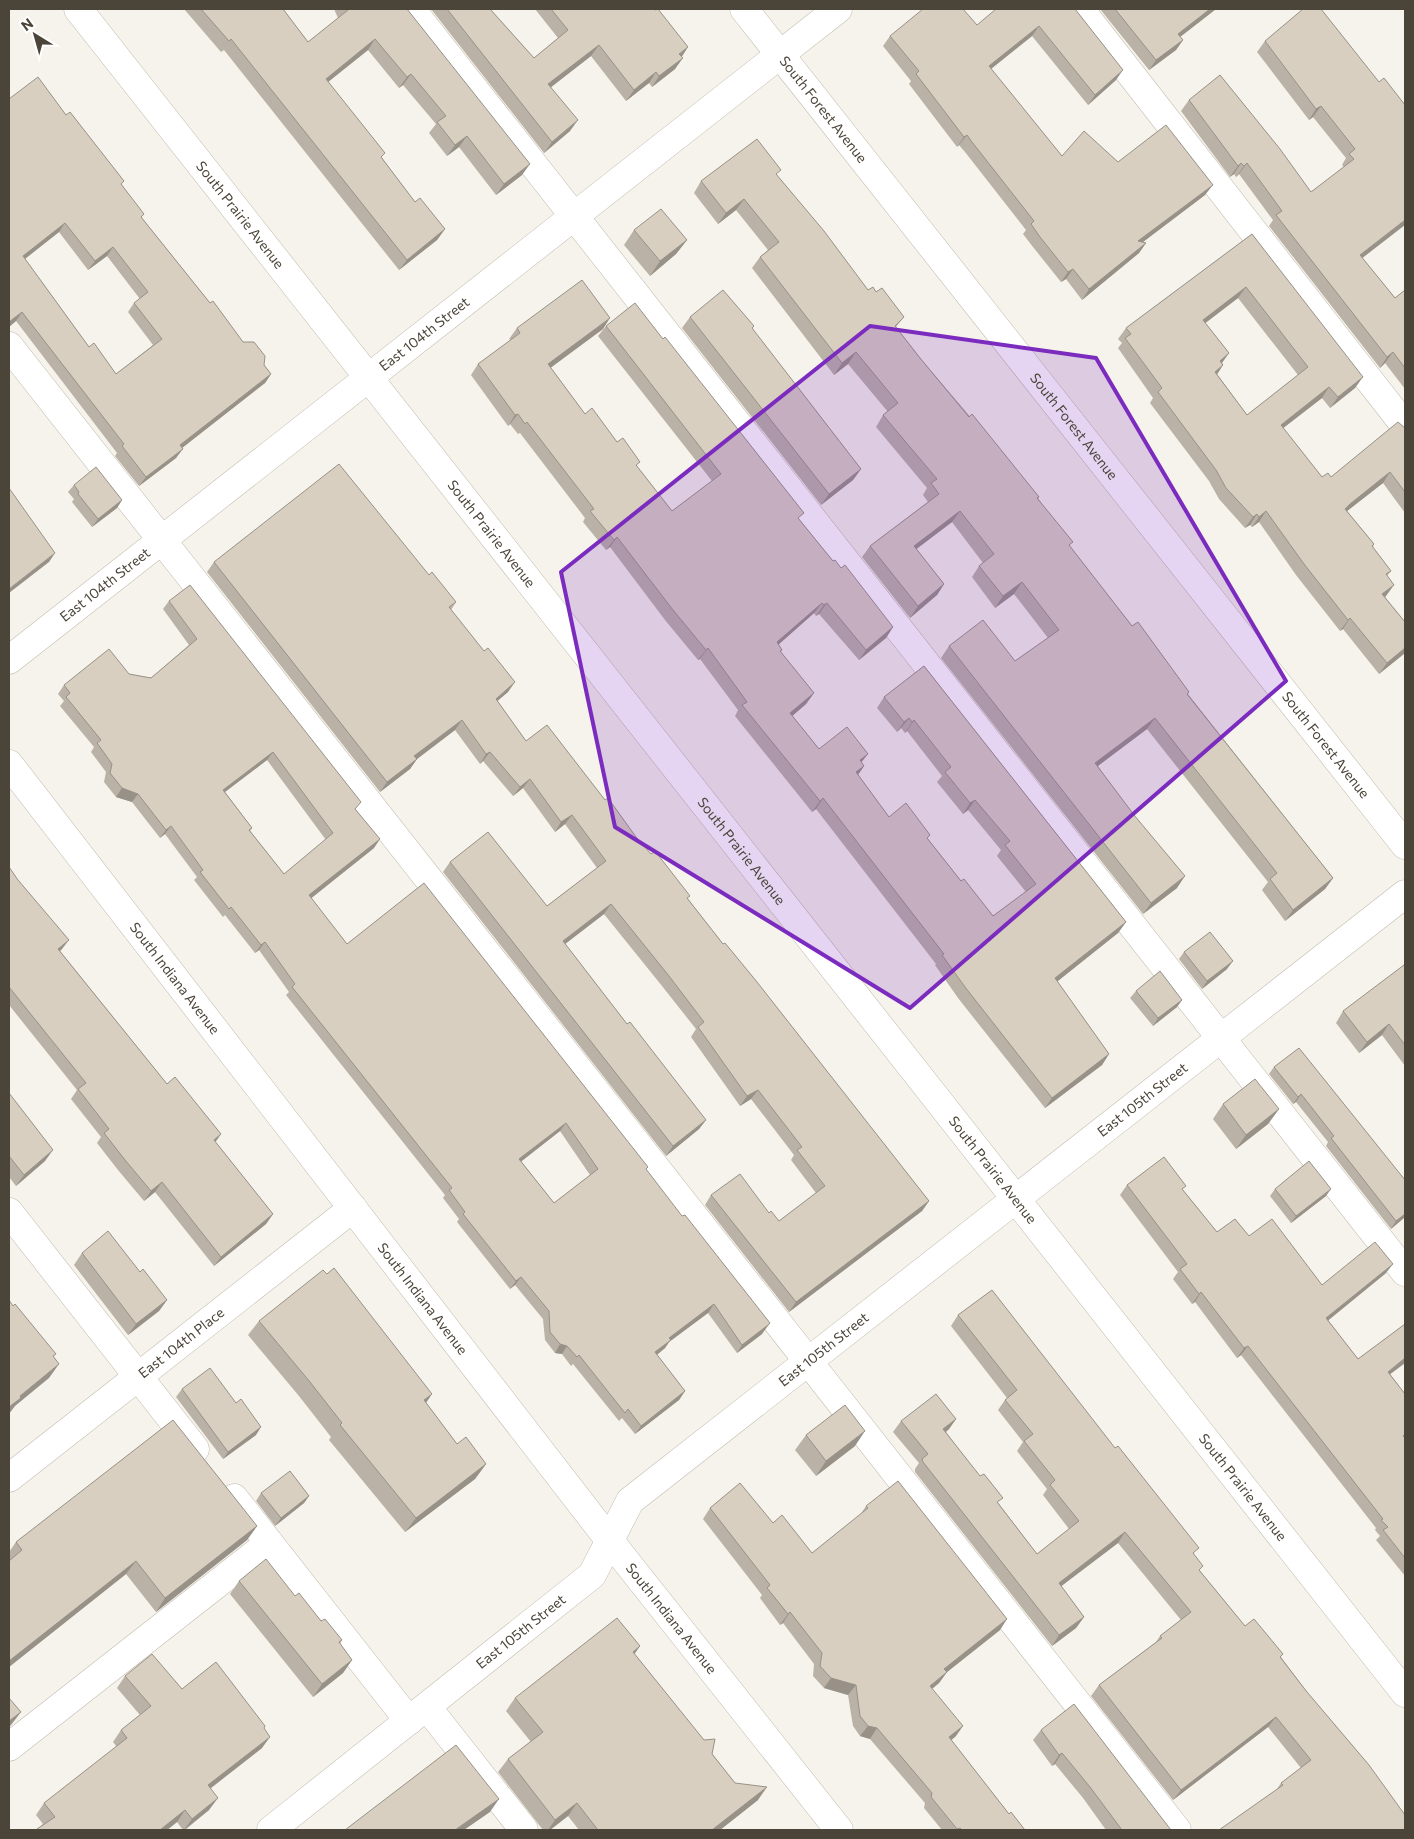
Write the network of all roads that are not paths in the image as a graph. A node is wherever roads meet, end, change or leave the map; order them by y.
1 (78, 9) edge
2 (411, 9) edge
3 (744, 9) edge
4 (838, 9) edge
5 (1080, 9) edge
6 (780, 54) junction
7 (574, 217) junction
8 (9, 346) edge
9 (369, 378) junction
10 (1405, 426) edge
11 (162, 540) junction
12 (9, 660) edge
13 (9, 764) edge
14 (1405, 845) edge
15 (1405, 894) edge
16 (1222, 1038) junction
17 (1017, 1199) junction
18 (353, 1208) junction
19 (11, 1220) edge
20 (1405, 1272) edge
21 (808, 1362) junction
22 (138, 1376) junction
23 (9, 1478) edge
24 (610, 1541) junction
25 (269, 1543) junction
26 (1405, 1693) edge
27 (418, 1714) junction
28 (9, 1748) edge
29 (271, 1830) edge
30 (524, 1830) edge
31 (839, 1830) edge
32 (1177, 1830) edge

1 - 9 street, South Prairie Avenue
2 - 7 street
3 - 6 street, South Forest Avenue
4 - 6 street, East 104th Street
5 - 10 street
6 - 7 street, East 104th Street
6 - 14 street, South Forest Avenue
7 - 9 street, East 104th Street
7 - 16 street
8 - 11 street
9 - 11 street, East 104th Street
9 - 17 street, South Prairie Avenue
11 - 12 street, East 104th Street
11 - 21 street
13 - 18 street, South Indiana Avenue
15 - 16 street, East 105th Street
16 - 17 street, East 105th Street
16 - 20 street
17 - 21 street, East 105th Street
17 - 26 street, South Prairie Avenue
18 - 22 street, East 104th Place
18 - 24 street, South Indiana Avenue
19 - 22 street
21 - 24 street, East 105th Street
21 - 32 street
22 - 23 street, East 104th Place
22 - 25 street
24 - 27 street, East 105th Street
24 - 31 street, South Indiana Avenue
25 - 27 street
25 - 28 street
27 - 29 street, East 105th Street
27 - 30 street

